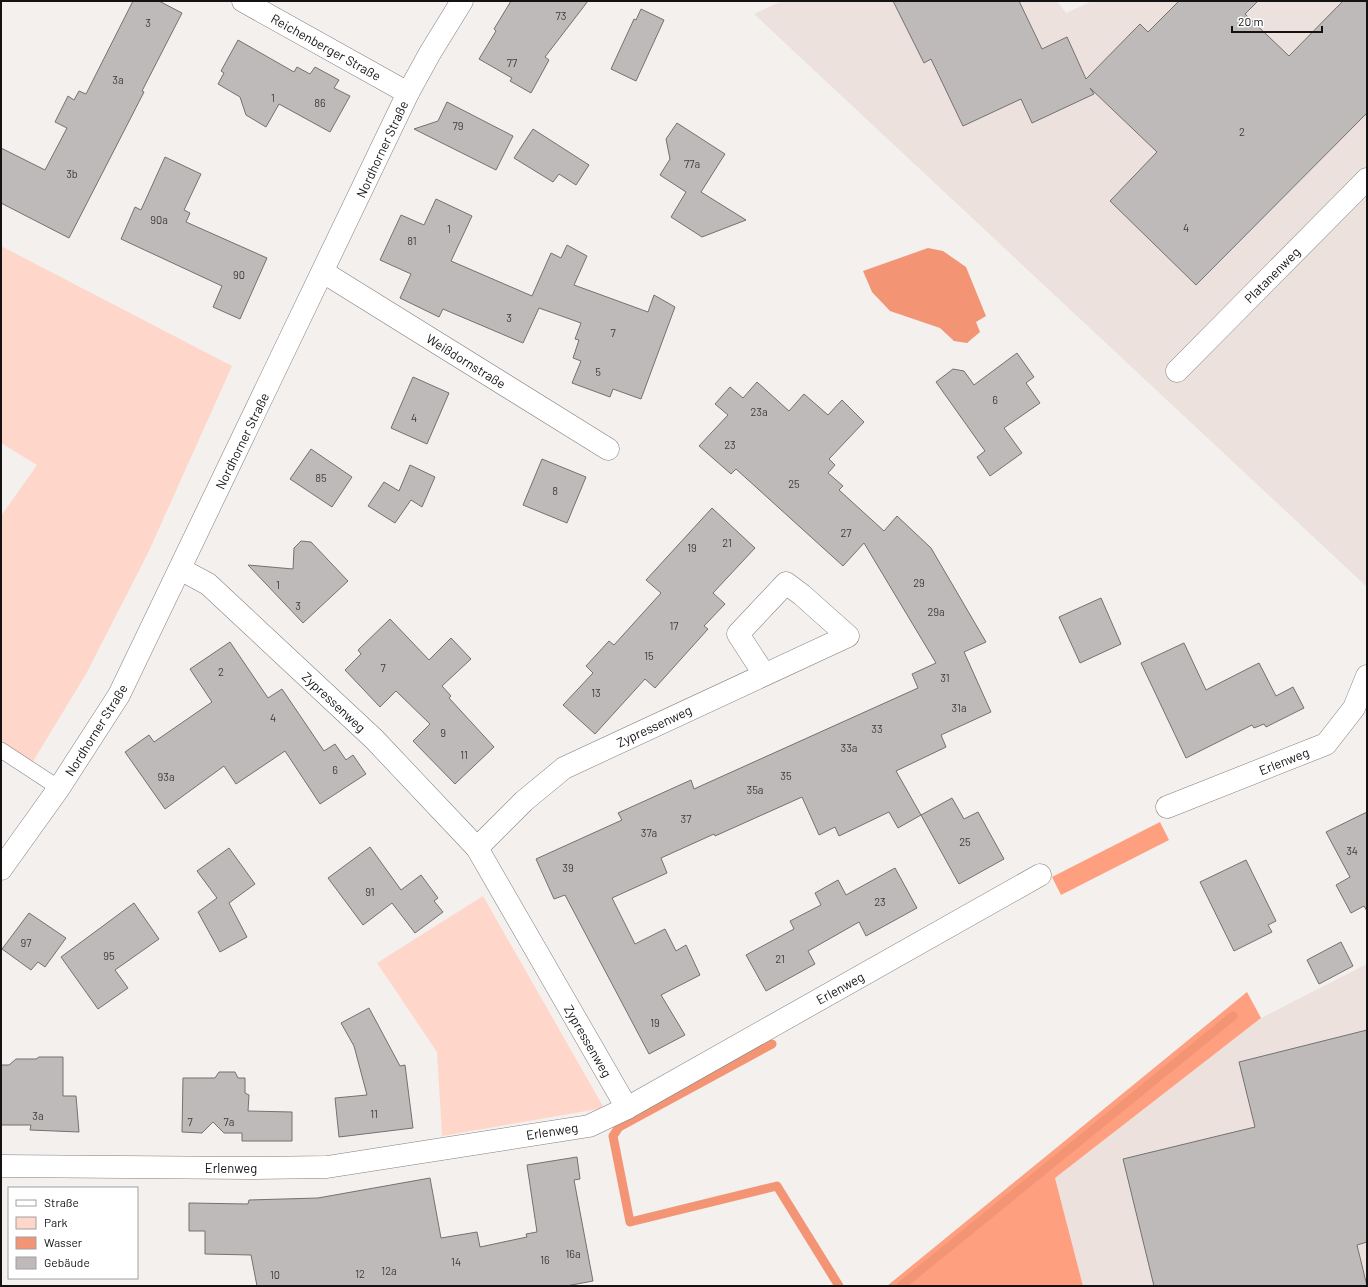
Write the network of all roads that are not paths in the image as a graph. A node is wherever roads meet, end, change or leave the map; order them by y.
1 (243, 1) edge
2 (462, 1) edge
3 (408, 93) junction
4 (1367, 179) edge
5 (323, 272) junction
6 (1177, 371) dead end
7 (608, 449) dead end
8 (180, 569) junction
9 (764, 674) junction
10 (1367, 676) edge
11 (1, 750) edge
12 (59, 788) junction
13 (1167, 807) dead end
14 (478, 848) junction
15 (1, 869) edge
16 (1040, 875) dead end
17 (627, 1108) junction
18 (1, 1166) edge

1 - 3 street, Reichenberger Straße
2 - 3 street, Nordhorner Straße
3 - 5 street, Nordhorner Straße
4 - 6 street, Platanenweg
5 - 7 street, Weißdornstraße
5 - 8 street, Nordhorner Straße
8 - 12 street, Nordhorner Straße
8 - 14 street, Zypressenweg
9 - 9 street, Zypressenweg
9 - 14 street, Zypressenweg
10 - 13 street, Erlenweg
11 - 12 lane
12 - 15 street, Nordhorner Straße
14 - 17 street, Zypressenweg
16 - 17 street, Erlenweg
17 - 18 street, Erlenweg

